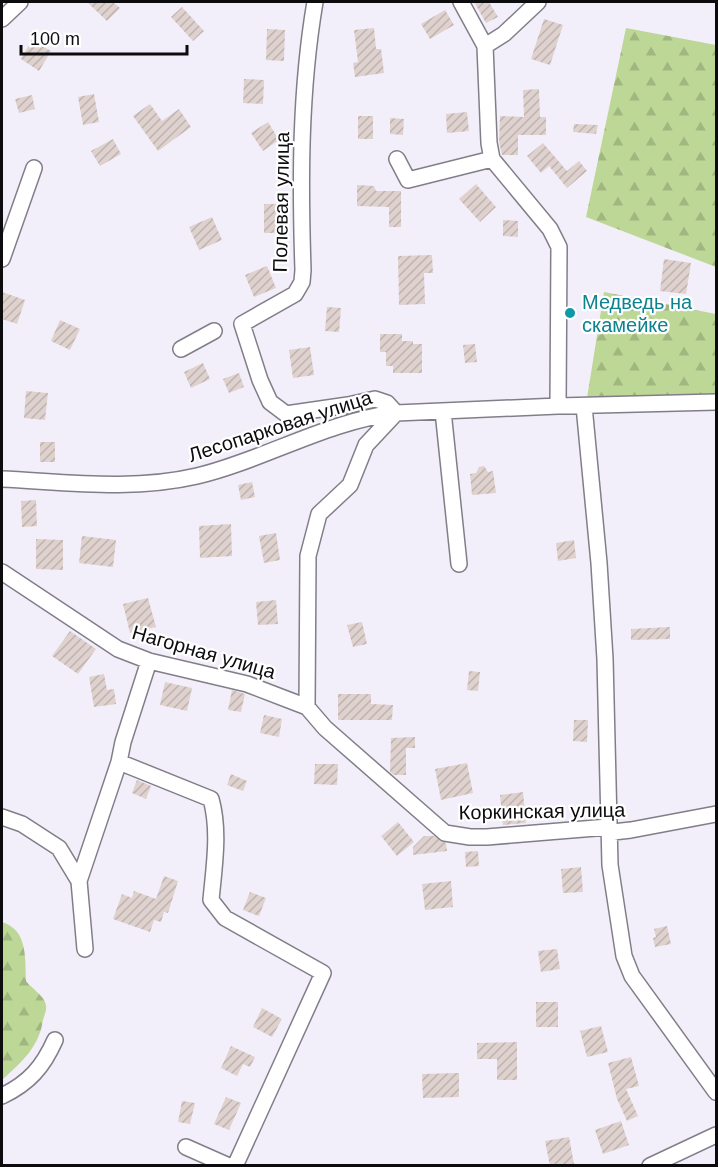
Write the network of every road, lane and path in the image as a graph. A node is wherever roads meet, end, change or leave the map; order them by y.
1 (20, 2) edge
2 (315, 2) edge
3 (461, 2) edge
4 (538, 2) edge
5 (2, 20) edge
6 (484, 46) junction
7 (397, 159) dead end
8 (492, 159) junction
9 (34, 168) dead end
10 (2, 259) edge
11 (214, 331) dead end
12 (180, 349) dead end
13 (717, 402) edge
14 (558, 406) junction
15 (584, 406) junction
16 (443, 411) junction
17 (396, 413) junction
18 (2, 479) edge
19 (459, 564) dead end
20 (2, 572) edge
21 (149, 661) junction
22 (307, 707) junction
23 (119, 762) junction
24 (717, 814) edge
25 (2, 817) edge
26 (608, 827) junction
27 (79, 881) junction
28 (85, 949) dead end
29 (55, 1040) dead end
30 (717, 1092) edge
31 (2, 1095) edge
32 (717, 1135) edge
33 (186, 1147) dead end
34 (229, 1166) edge
35 (235, 1166) edge
36 (650, 1166) edge

1 - 5 street
2 - 17 street, Полевая улица
3 - 6 street
4 - 6 street
6 - 8 street
7 - 8 street
8 - 14 street
9 - 10 street
11 - 12 street
13 - 15 street, Лесопарковая улица
14 - 15 street, Лесопарковая улица
14 - 16 street, Лесопарковая улица
15 - 26 street
16 - 17 street, Лесопарковая улица
16 - 19 street
17 - 18 street, Лесопарковая улица
17 - 22 street
20 - 21 street, Нагорная улица
21 - 22 street, Нагорная улица
21 - 23 street
22 - 26 street, Коркинская улица
23 - 27 street
23 - 35 street
24 - 26 street, Коркинская улица
25 - 27 street
26 - 30 street
27 - 28 street
29 - 31 street
32 - 36 street
33 - 34 street

